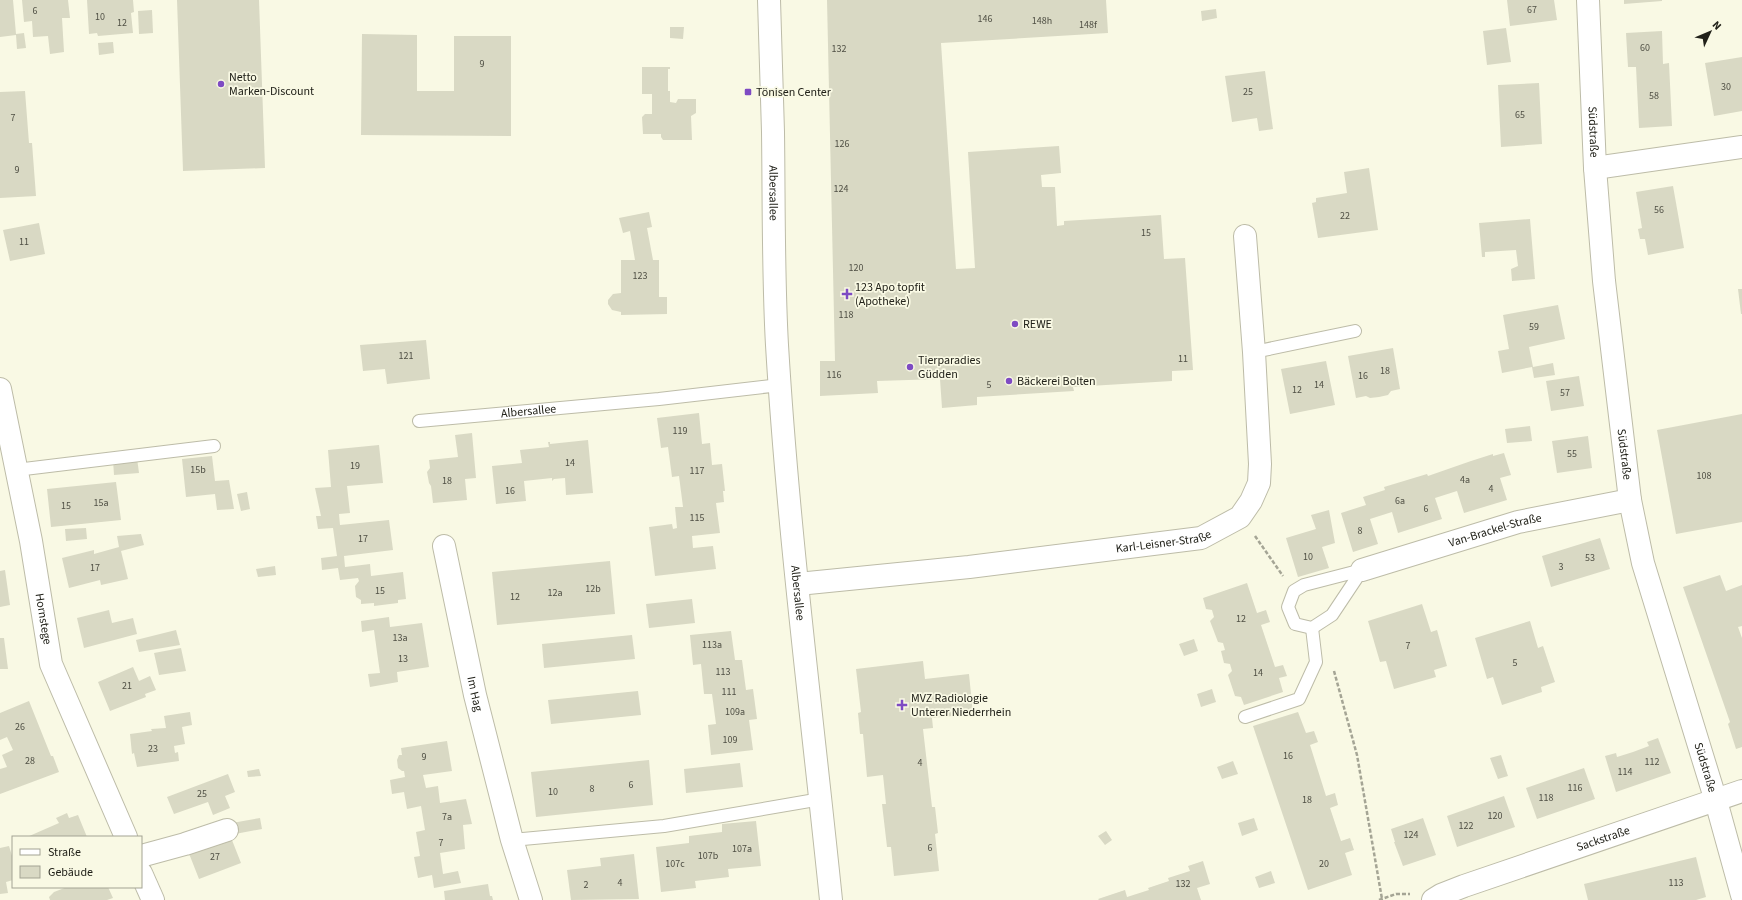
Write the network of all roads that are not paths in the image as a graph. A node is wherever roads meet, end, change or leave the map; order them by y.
1 (770, 0) edge
2 (1588, 0) edge
3 (1742, 146) edge
4 (1596, 168) junction
5 (1245, 236) dead end
6 (1355, 331) dead end
7 (1254, 352) junction
8 (780, 385) junction
9 (0, 389) edge
10 (419, 421) dead end
11 (214, 446) dead end
12 (16, 470) junction
13 (1630, 500) junction
14 (444, 546) dead end
15 (1362, 570) junction
16 (798, 584) junction
17 (1312, 628) junction
18 (1245, 717) dead end
19 (1742, 791) edge
20 (821, 799) junction
21 (1716, 801) junction
22 (227, 830) dead end
23 (126, 836) edge
24 (512, 840) junction
25 (142, 856) edge
26 (142, 875) edge
27 (1458, 893) edge
28 (1742, 895) edge
29 (153, 900) edge
30 (531, 900) edge
31 (831, 900) edge
32 (1434, 900) edge

1 - 8 street, Albersallee
2 - 4 street, Südstraße
3 - 4 street
4 - 13 street, Südstraße
5 - 7 street, Karl-Leisner-Straße
6 - 7 lane
7 - 16 street, Karl-Leisner-Straße
8 - 10 lane, Albersallee
8 - 16 street, Albersallee
9 - 12 street, Hornstege
11 - 12 lane
12 - 23 street, Hornstege
13 - 15 street, Van-Brackel-Straße
13 - 21 street, Südstraße
14 - 24 street, Im Hag
15 - 17 lane
15 - 17 lane, Van-Brackel-Straße
16 - 20 street, Albersallee
17 - 18 lane
19 - 21 street, Sackstraße
20 - 24 lane
20 - 31 street, Albersallee
21 - 27 street, Sackstraße
21 - 28 street, Südstraße
22 - 25 street
24 - 30 street, Im Hag
26 - 29 street
27 - 32 street, Sackstraße

